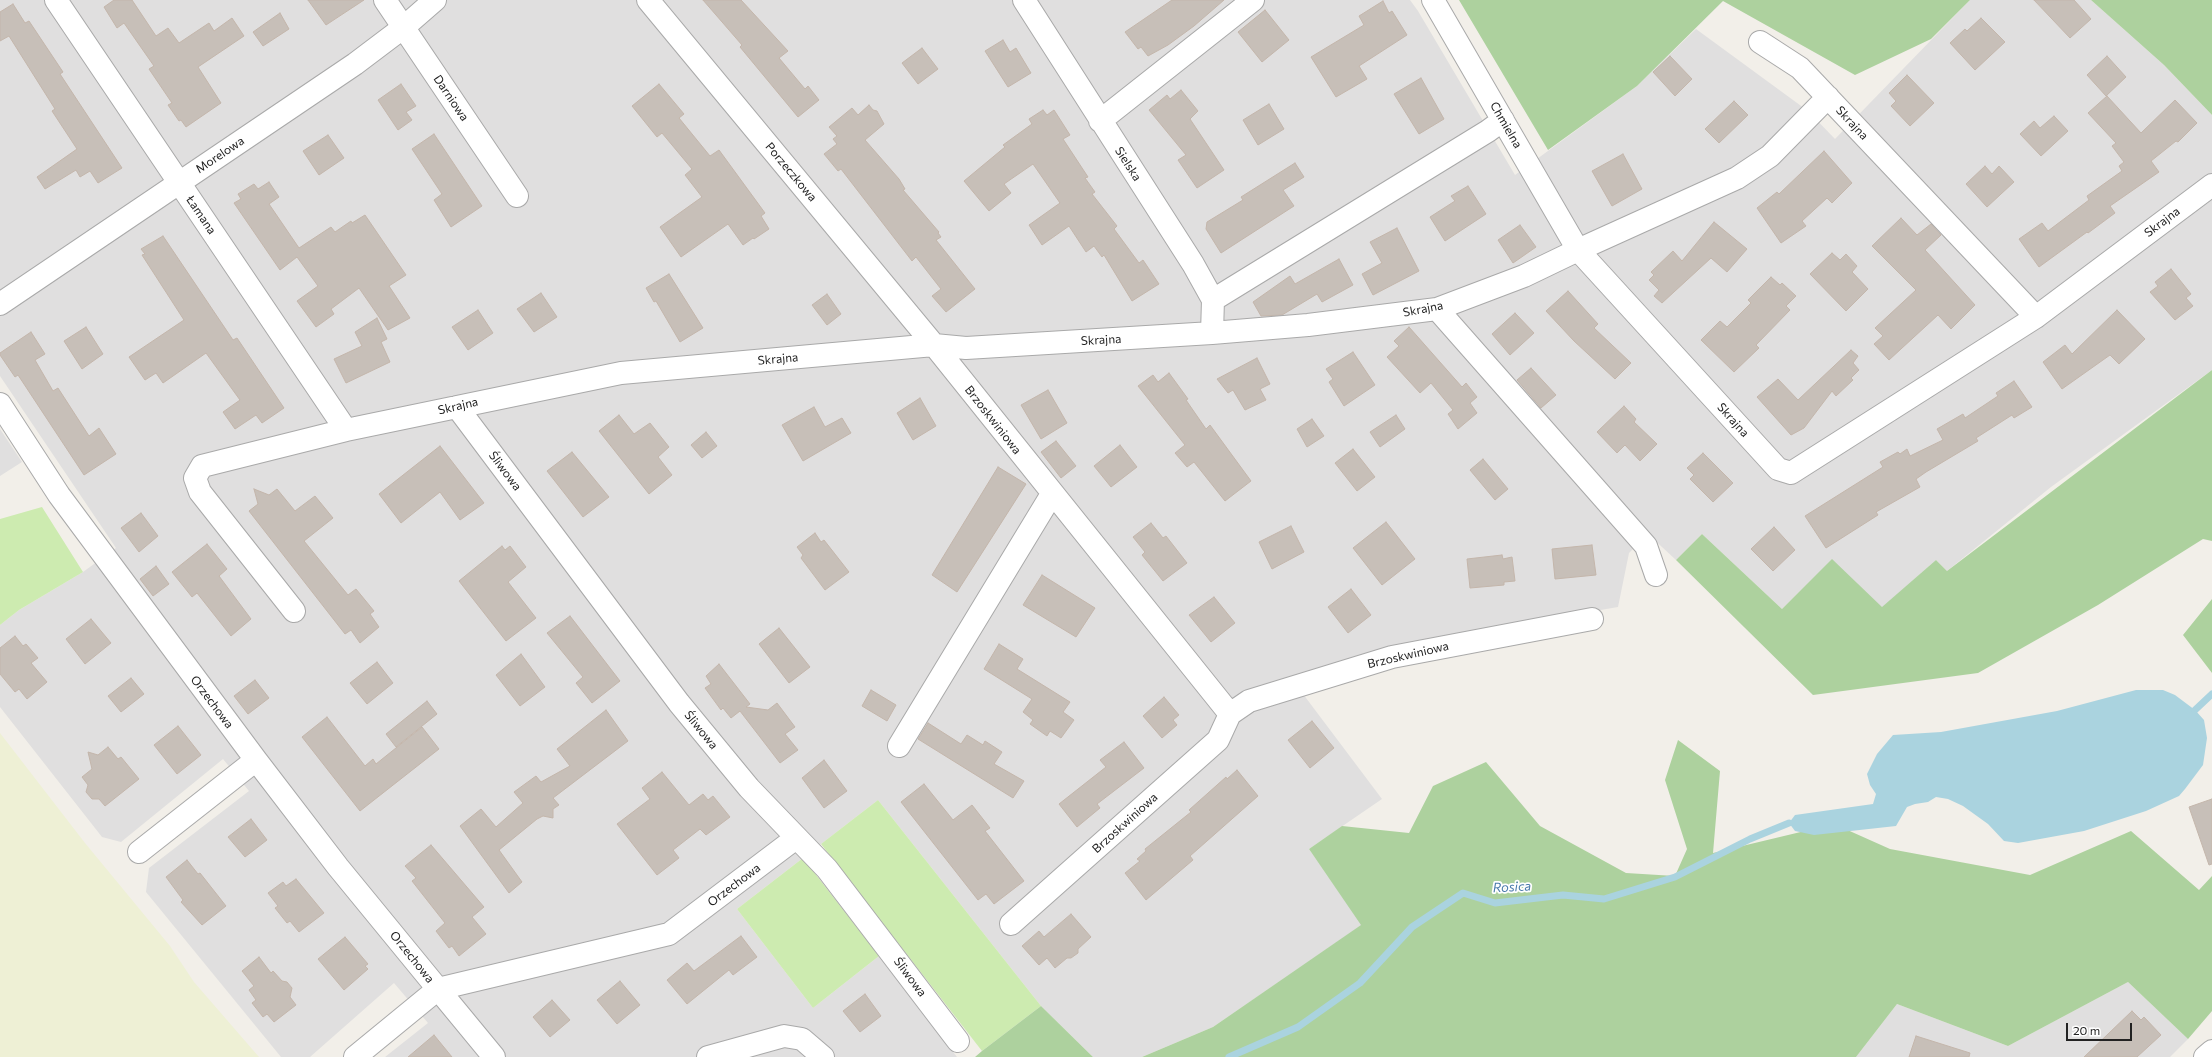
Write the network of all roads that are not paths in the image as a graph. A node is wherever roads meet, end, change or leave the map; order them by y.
1 (56, 0) edge
2 (385, 0) edge
3 (435, 0) edge
4 (648, 0) edge
5 (1024, 0) edge
6 (1253, 0) edge
7 (1433, 0) edge
8 (404, 27) junction
9 (1760, 42) dead end
10 (1828, 97) junction
11 (1503, 120) junction
12 (1100, 121) junction
13 (179, 183) junction
14 (2212, 185) edge
15 (517, 196) dead end
16 (1578, 250) junction
17 (1213, 300) junction
18 (0, 304) edge
19 (1437, 309) junction
20 (2036, 317) junction
21 (1212, 333) junction
22 (934, 345) junction
23 (0, 404) edge
24 (457, 407) junction
25 (346, 430) junction
26 (1052, 494) junction
27 (1656, 575) dead end
28 (294, 611) dead end
29 (1592, 619) dead end
30 (1230, 714) junction
31 (899, 746) dead end
32 (256, 760) junction
33 (796, 838) junction
34 (139, 852) dead end
35 (1011, 924) dead end
36 (438, 989) junction
37 (958, 1041) dead end
38 (2212, 1051) edge
39 (355, 1057) edge
40 (494, 1057) edge
41 (708, 1057) edge
42 (823, 1057) edge
43 (2205, 1057) edge

1 - 13 street, Łamana
2 - 8 street, Darniowa
3 - 8 street, Morelowa
4 - 22 street, Porzeczkowa
5 - 12 street, Sielska
6 - 12 street
7 - 11 street, Chmielna
8 - 13 street, Morelowa
8 - 15 street, Darniowa
9 - 10 street, Skrajna
10 - 16 street
10 - 20 street, Skrajna
11 - 16 street, Chmielna
11 - 17 street
12 - 17 street, Sielska
13 - 18 street, Morelowa
13 - 25 street, Łamana
14 - 20 street, Skrajna
16 - 19 street, Skrajna
16 - 20 street, Skrajna
17 - 21 street
19 - 21 street, Skrajna
19 - 27 street
21 - 22 street, Skrajna
22 - 24 street, Skrajna
22 - 26 street, Brzoskwiniowa
23 - 32 street, Orzechowa
24 - 25 street, Skrajna
24 - 33 street, Śliwowa
25 - 28 street, Skrajna
26 - 30 street, Brzoskwiniowa
26 - 31 street
29 - 30 street, Brzoskwiniowa
30 - 35 street, Brzoskwiniowa
32 - 34 street
32 - 36 street, Orzechowa
33 - 36 street, Orzechowa
33 - 37 street, Śliwowa
36 - 39 street
36 - 40 street, Orzechowa
38 - 43 street
41 - 42 street

